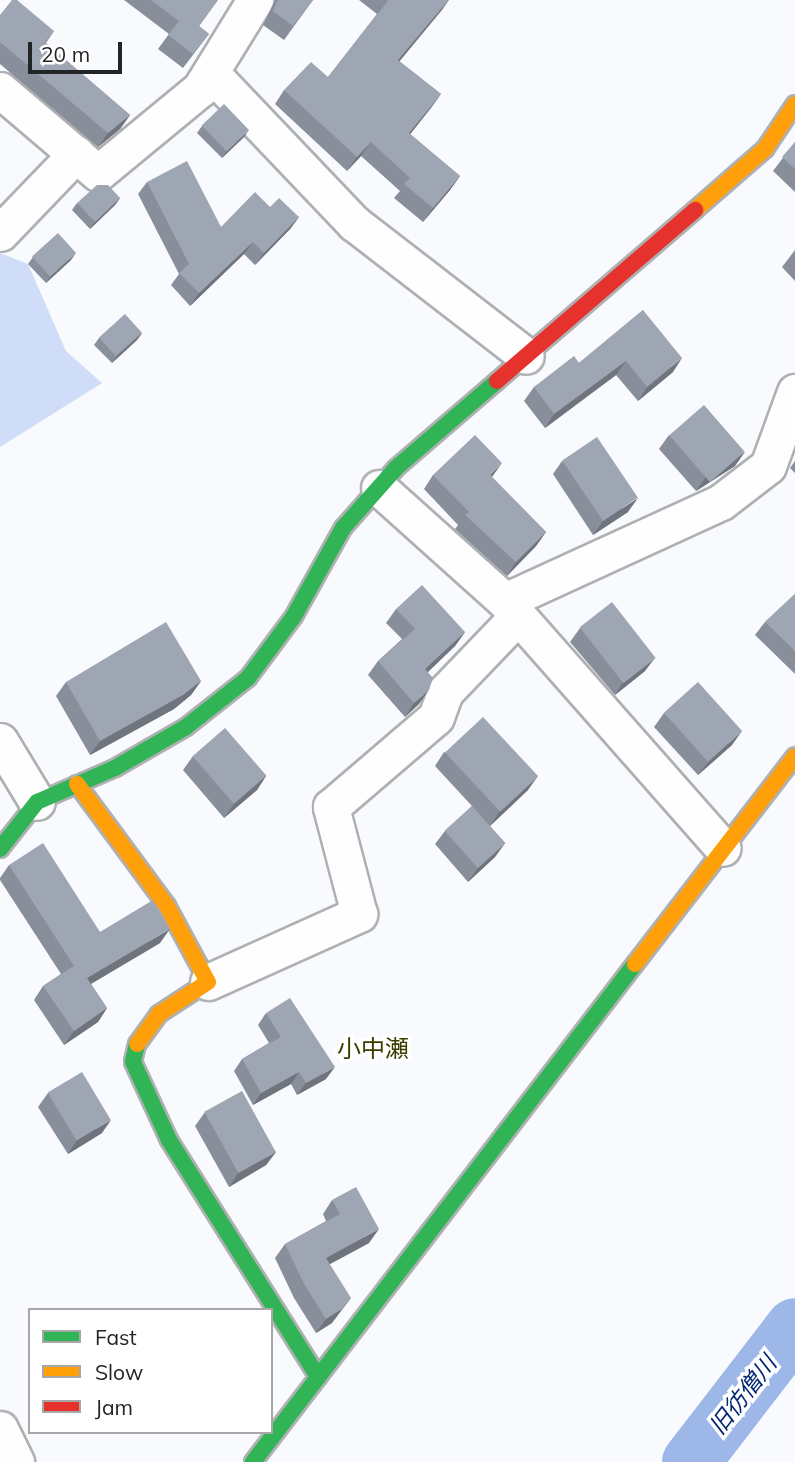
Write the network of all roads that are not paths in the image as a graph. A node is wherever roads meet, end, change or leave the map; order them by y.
1 (255, 0) edge
2 (212, 74) junction
3 (0, 90) edge
4 (795, 104) edge
5 (76, 154) junction
6 (0, 233) edge
7 (526, 356) junction
8 (795, 392) edge
9 (379, 488) junction
10 (511, 609) junction
11 (0, 741) edge
12 (795, 756) edge
13 (77, 784) junction
14 (37, 802) junction
15 (723, 848) junction
16 (0, 849) edge
17 (208, 982) junction
18 (318, 1377) junction
19 (0, 1429) edge
20 (16, 1462) edge
21 (253, 1462) edge

1 - 2 street
2 - 5 street
2 - 7 street
3 - 5 street
4 - 7 street
5 - 6 street
7 - 9 street
8 - 10 street
9 - 10 street
9 - 13 street
10 - 15 street
10 - 17 street
11 - 14 street
12 - 15 street
13 - 14 street
13 - 17 street
14 - 16 street
15 - 18 street
17 - 18 street
18 - 21 street
19 - 20 street

